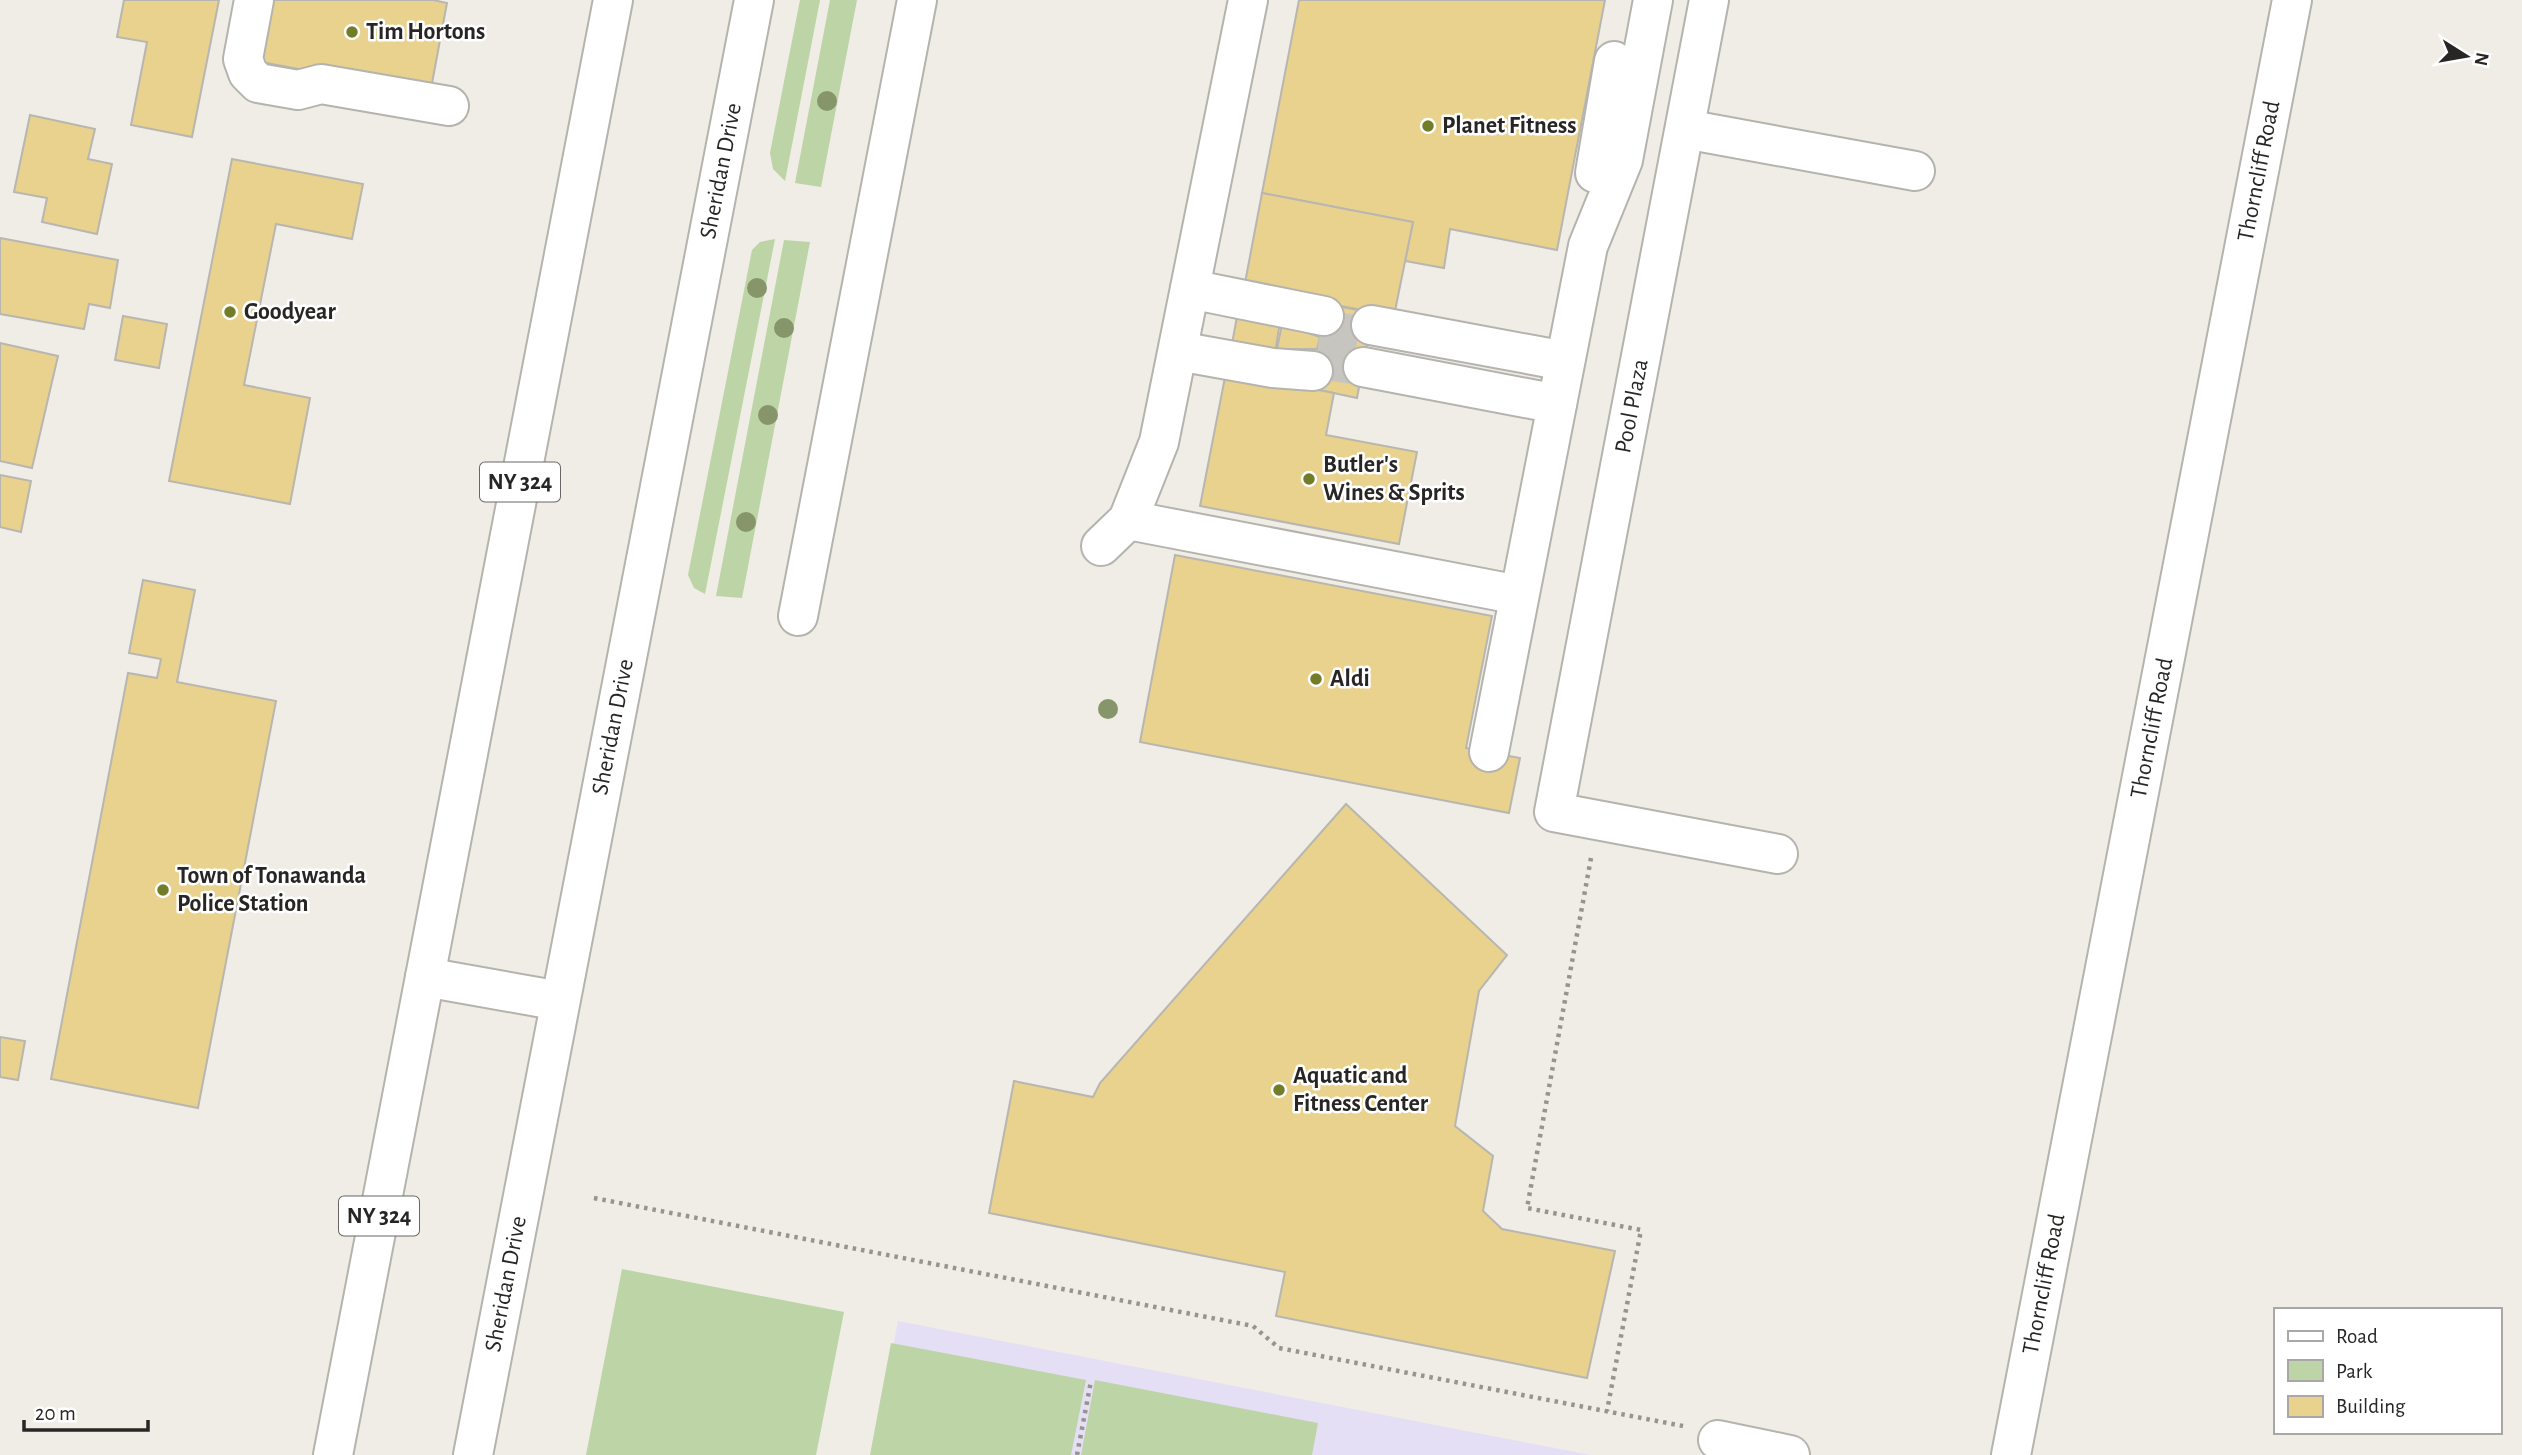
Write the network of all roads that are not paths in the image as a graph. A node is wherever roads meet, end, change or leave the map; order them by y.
1 (254, 0) edge
2 (613, 0) edge
3 (754, 0) edge
4 (917, 0) edge
5 (1248, 0) edge
6 (1653, 0) edge
7 (1709, 0) edge
8 (2292, 0) edge
9 (1614, 61) dead end
10 (449, 106) dead end
11 (1685, 129) junction
12 (1915, 171) dead end
13 (1588, 246) junction
14 (1190, 289) junction
15 (1178, 351) junction
16 (1560, 388) junction
17 (1518, 595) junction
18 (799, 616) dead end
19 (1489, 752) dead end
20 (1778, 854) dead end
21 (425, 977) junction
22 (560, 1001) junction
23 (1718, 1440) road end
24 (333, 1455) edge
25 (473, 1455) edge
26 (1790, 1455) edge
27 (2011, 1455) edge

1 - 10 main road
2 - 21 main road, NY 324
3 - 22 main road, Sheridan Drive
4 - 18 main road
5 - 14 main road
6 - 13 main road
7 - 11 main road, Pool Plaza
8 - 27 main road, Thorncliff Road
9 - 13 main road
11 - 12 main road
11 - 20 main road, Pool Plaza
13 - 16 main road
14 - 15 main road
14 - 15 main road
15 - 17 main road
16 - 16 main road
16 - 17 main road
17 - 19 main road
21 - 22 main road
21 - 24 main road, NY 324
22 - 25 main road, Sheridan Drive
23 - 26 main road

